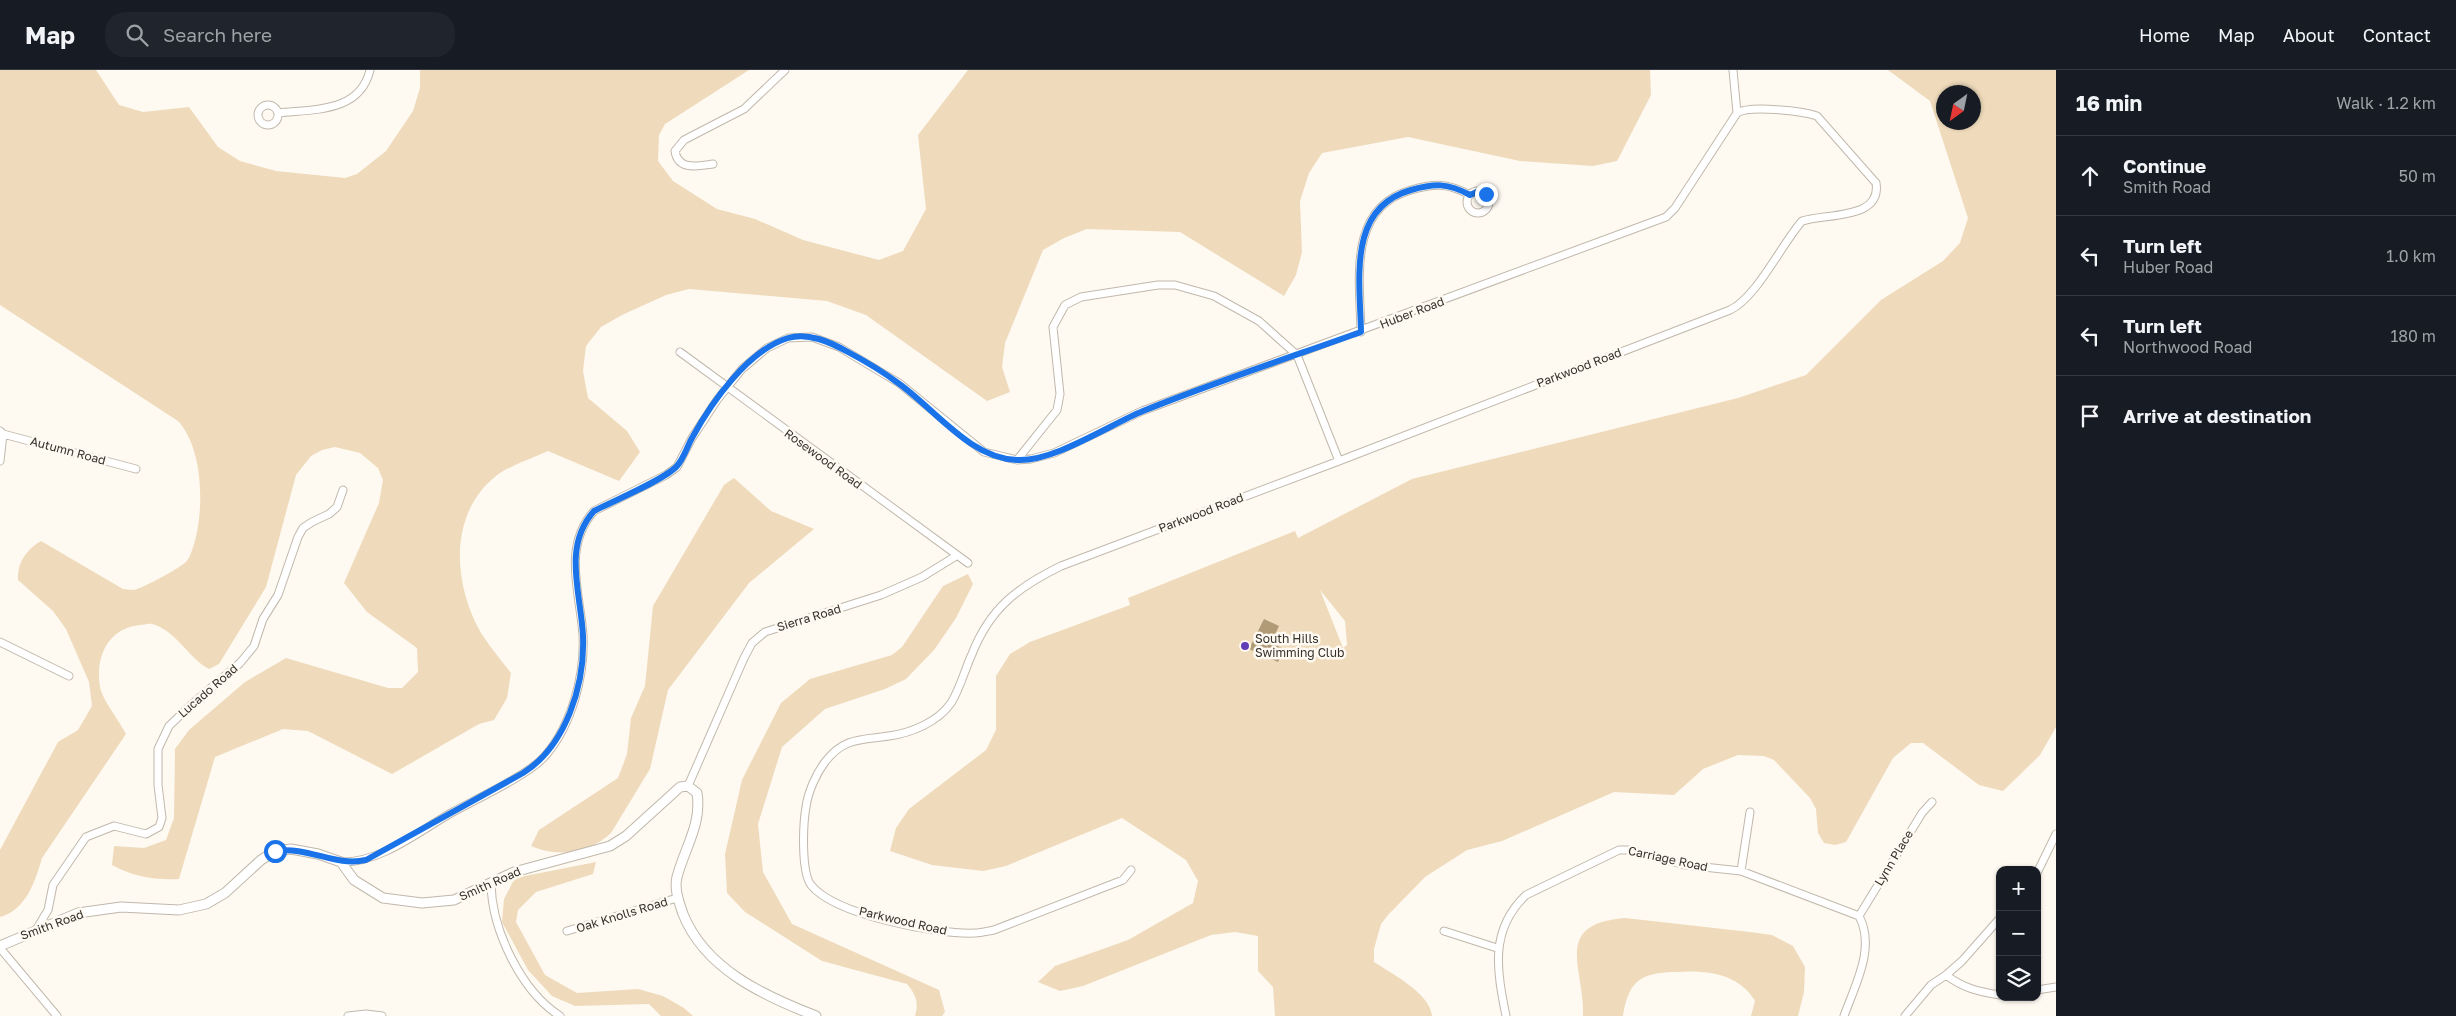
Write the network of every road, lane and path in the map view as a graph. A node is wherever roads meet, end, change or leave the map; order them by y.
1 (370, 70) edge
2 (785, 70) edge
3 (1733, 70) edge
4 (1737, 112) junction
5 (278, 113) dead end
6 (713, 164) dead end
7 (1470, 195) dead end
8 (1361, 332) junction
9 (680, 352) dead end
10 (1297, 355) junction
11 (726, 388) junction
12 (2, 433) edge
13 (1018, 460) junction
14 (0, 461) edge
15 (1339, 461) junction
16 (136, 469) dead end
17 (343, 490) dead end
18 (956, 556) junction
19 (968, 564) dead end
20 (0, 642) edge
21 (69, 676) dead end
22 (688, 786) junction
23 (1932, 802) dead end
24 (1750, 812) dead end
25 (2056, 834) edge
26 (341, 862) junction
27 (2040, 866) edge
28 (1131, 870) dead end
29 (1741, 872) junction
30 (491, 884) junction
31 (677, 898) junction
32 (1858, 916) junction
33 (1996, 923) edge
34 (36, 930) junction
35 (1444, 930) dead end
36 (567, 931) dead end
37 (0, 947) edge
38 (1497, 948) junction
39 (1946, 975) junction
40 (2056, 987) edge
41 (2041, 989) edge
42 (1996, 994) edge
43 (57, 1016) edge
44 (348, 1016) edge
45 (382, 1016) edge
46 (560, 1016) edge
47 (816, 1016) edge
48 (1506, 1016) edge
49 (1844, 1016) edge
50 (1905, 1016) edge

1 - 5 street
2 - 6 street
3 - 4 street
4 - 8 street, Huber Road
4 - 15 street, Parkwood Road
7 - 8 street
8 - 10 street, Huber Road
9 - 11 street, Rosewood Road
10 - 13 street, Huber Road
10 - 13 street
10 - 15 street
11 - 13 street, Huber Road
11 - 18 street, Rosewood Road
11 - 26 street, Huber Road
12 - 14 street
12 - 16 street, Autumn Road
15 - 28 street, Parkwood Road
17 - 34 street, Lucado Road
18 - 19 street, Rosewood Road
18 - 22 street, Sierra Road
20 - 21 street
22 - 30 street, Smith Road
22 - 31 street
23 - 32 street, Lynn Place
24 - 29 street
25 - 27 street
26 - 30 street, Smith Road
26 - 34 street, Smith Road
29 - 32 street, Carriage Road
29 - 38 street, Carriage Road
30 - 46 street
31 - 36 street, Oak Knolls Road
31 - 47 street
32 - 49 street
33 - 39 street
34 - 37 street, Smith Road
35 - 38 street
37 - 43 street
38 - 48 street
39 - 42 street
39 - 50 street
40 - 41 street
44 - 45 street

